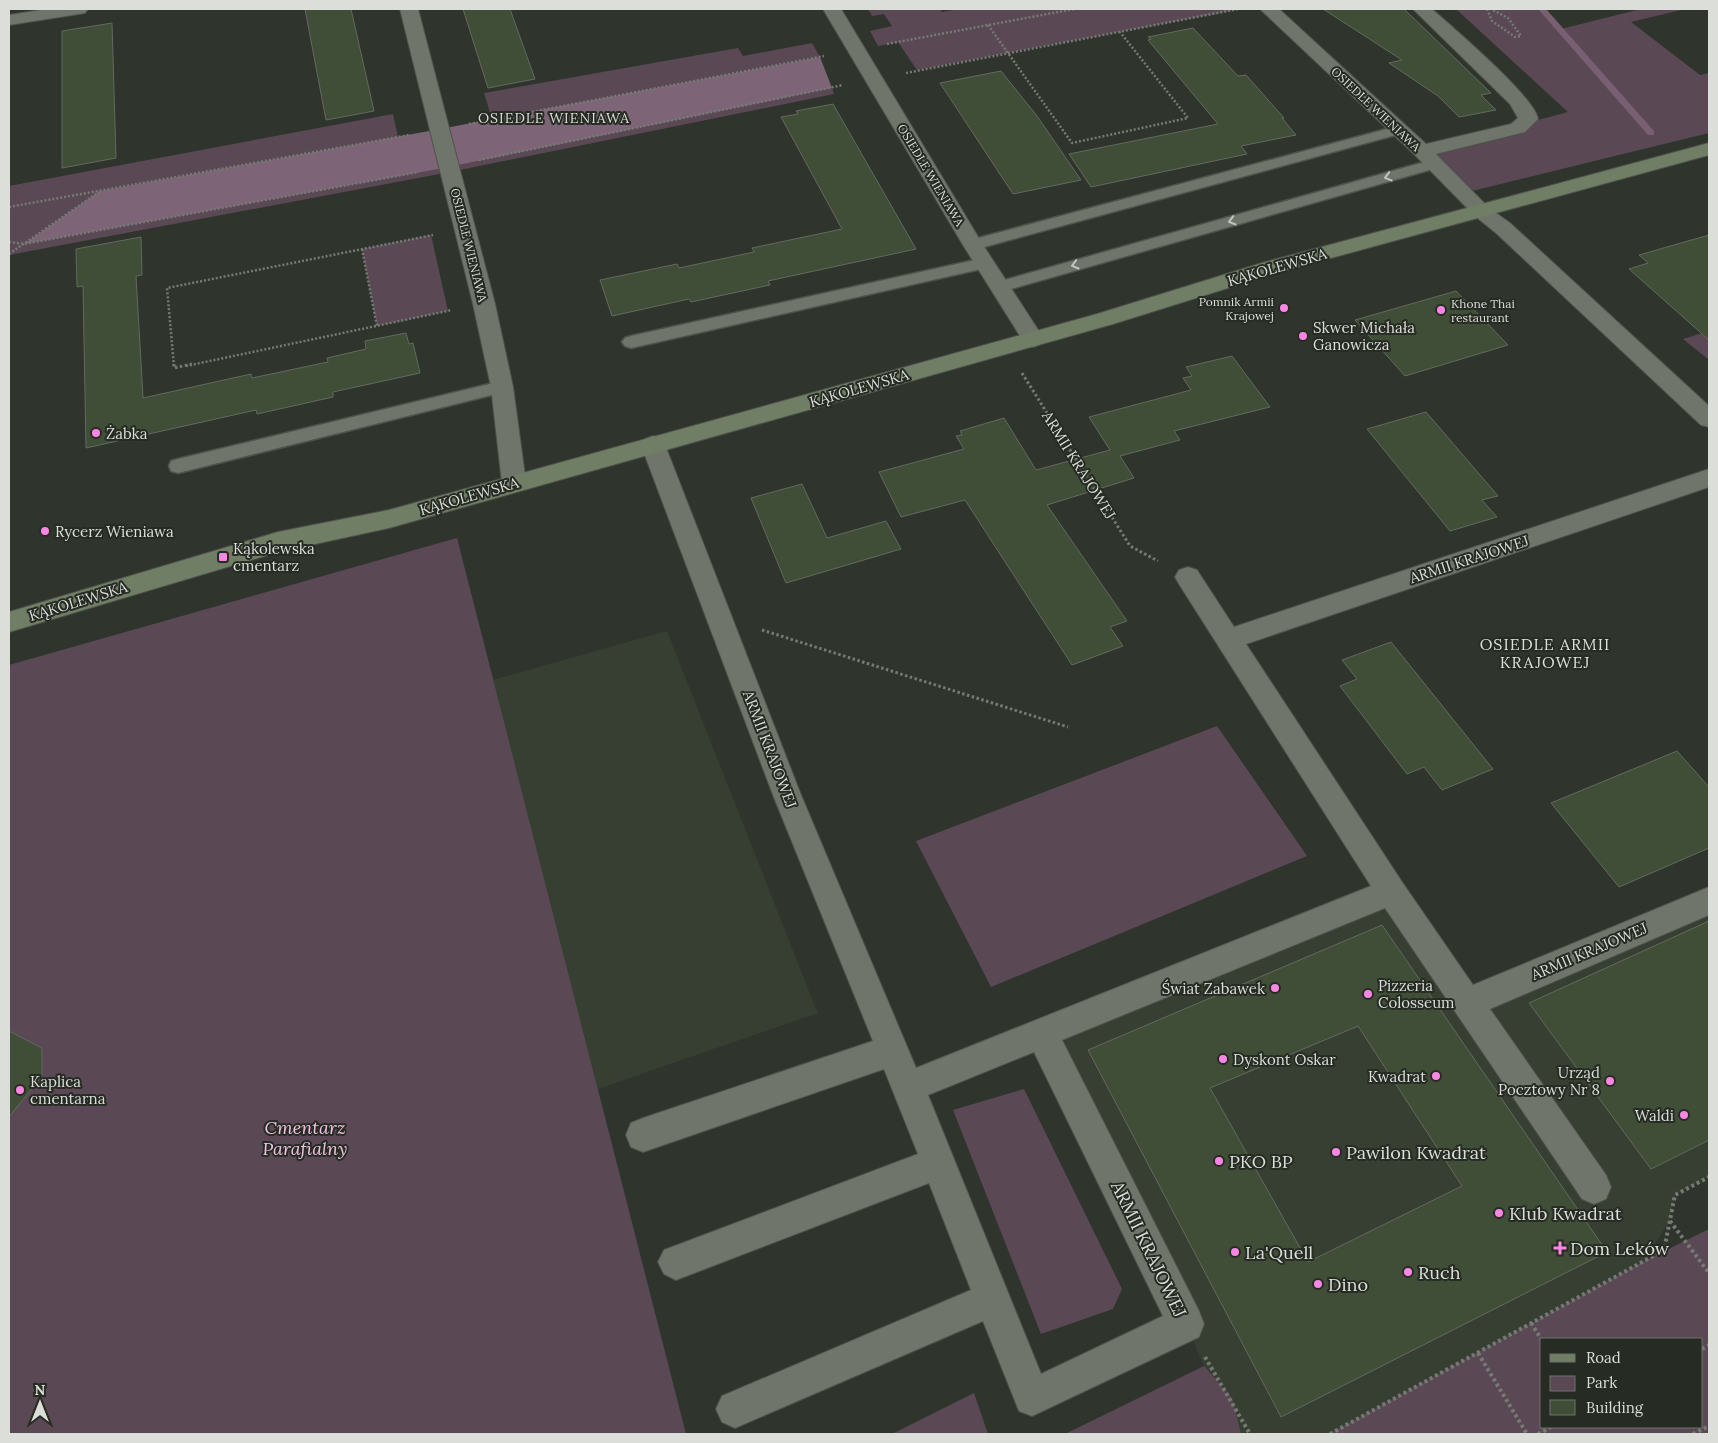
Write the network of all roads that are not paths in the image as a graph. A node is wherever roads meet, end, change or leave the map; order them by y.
1 (79, 9) edge
2 (409, 9) edge
3 (832, 9) edge
4 (1269, 9) edge
5 (1422, 9) edge
6 (9, 20) edge
7 (1398, 130) junction
8 (1709, 149) edge
9 (1428, 157) junction
10 (1482, 212) junction
11 (973, 246) junction
12 (984, 263) junction
13 (1000, 287) junction
14 (1033, 339) junction
15 (631, 342) dead end
16 (502, 387) junction
17 (1709, 419) edge
18 (653, 445) junction
19 (178, 466) dead end
20 (1709, 478) edge
21 (514, 483) junction
22 (1188, 577) road end
23 (9, 622) edge
24 (1228, 639) junction
25 (1391, 892) junction
26 (1709, 900) edge
27 (1468, 1002) junction
28 (1042, 1034) junction
29 (894, 1050) junction
30 (908, 1088) junction
31 (643, 1134) dead end
32 (939, 1163) junction
33 (1594, 1187) dead end
34 (676, 1262) dead end
35 (993, 1298) junction
36 (735, 1409) dead end

1 - 6 street
2 - 16 street, OSIEDLE WIENIAWA
3 - 11 street, OSIEDLE WIENIAWA
4 - 7 street, OSIEDLE WIENIAWA
5 - 9 street
7 - 9 street, OSIEDLE WIENIAWA
7 - 11 lane
8 - 10 street, KĄKOLEWSKA
9 - 10 street, OSIEDLE WIENIAWA
9 -> 13 lane
10 - 14 street, KĄKOLEWSKA
10 - 17 street
11 - 12 street, OSIEDLE WIENIAWA
12 - 13 street, OSIEDLE WIENIAWA
12 - 15 lane
13 - 14 street, OSIEDLE WIENIAWA
14 - 18 street, KĄKOLEWSKA
16 - 19 lane
16 - 21 street, OSIEDLE WIENIAWA
18 - 21 street, KĄKOLEWSKA
18 - 29 street, ARMII KRAJOWEJ
20 - 24 street, ARMII KRAJOWEJ
21 - 23 street, KĄKOLEWSKA
22 - 24 street
24 - 25 street
25 - 27 street
25 - 28 street
26 - 27 street, ARMII KRAJOWEJ
27 - 33 street
28 - 30 street
28 - 35 street, ARMII KRAJOWEJ
29 - 30 street, ARMII KRAJOWEJ
29 - 31 street
30 - 32 street, ARMII KRAJOWEJ
32 - 34 street
32 - 35 street, ARMII KRAJOWEJ
35 - 36 street

